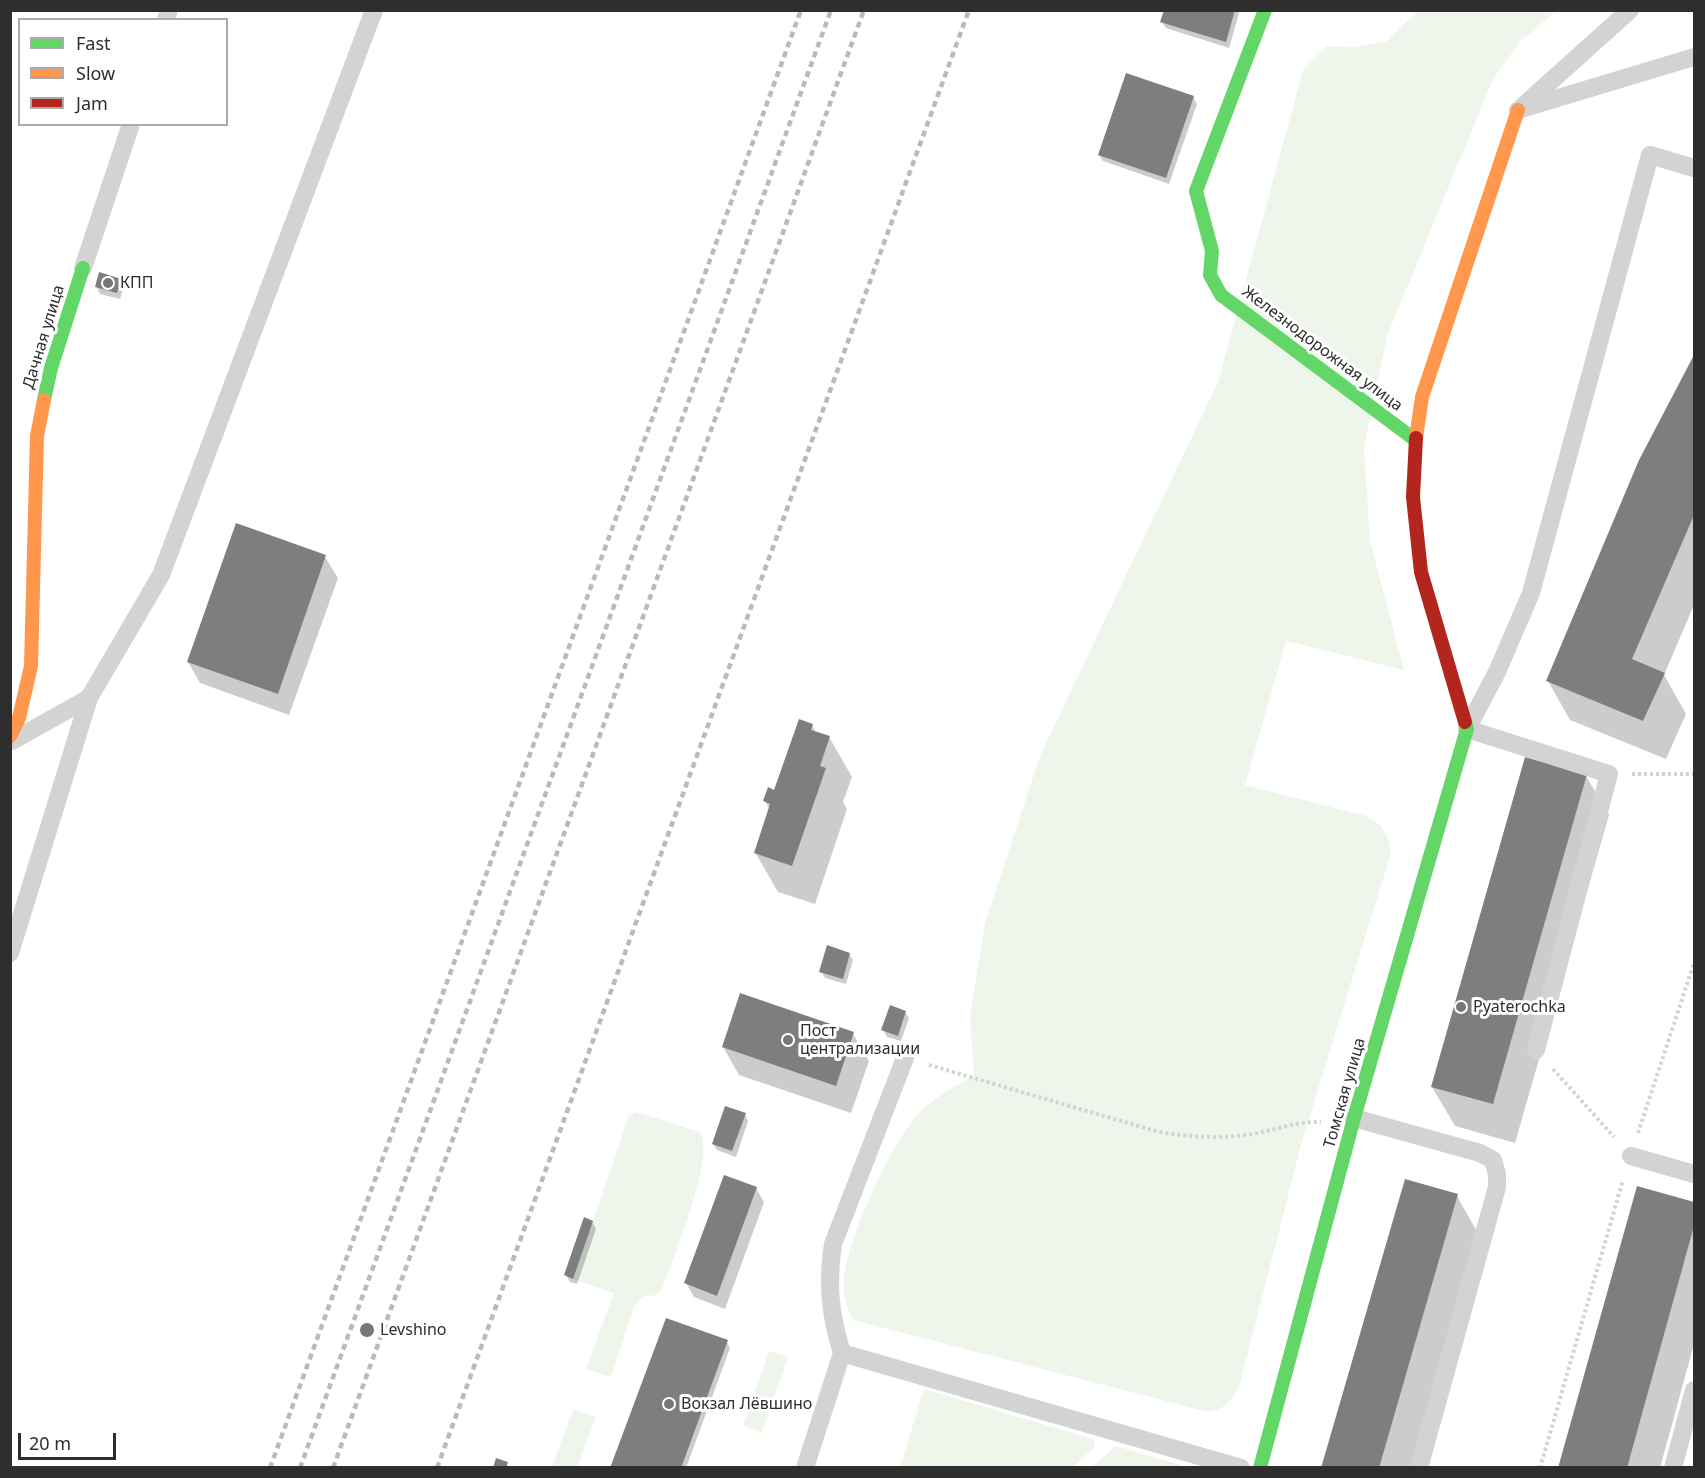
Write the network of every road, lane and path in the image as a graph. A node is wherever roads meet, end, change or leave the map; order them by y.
1 (374, 10) edge
2 (1265, 10) edge
3 (1630, 10) edge
4 (1695, 57) edge
5 (1518, 110) junction
6 (129, 126) edge
7 (1695, 168) edge
8 (83, 268) joint
9 (1414, 439) junction
10 (89, 698) junction
11 (1467, 729) junction
12 (10, 736) edge
13 (10, 742) edge
14 (1609, 774) junction
15 (1695, 774) edge
16 (10, 953) edge
17 (1695, 963) edge
18 (1536, 1050) joint
19 (906, 1058) joint
20 (1354, 1120) junction
21 (1630, 1156) junction
22 (1695, 1174) edge
23 (842, 1353) junction
24 (1695, 1390) edge
25 (805, 1467) edge
26 (1241, 1467) edge
27 (1260, 1467) edge
28 (1419, 1467) edge
29 (1540, 1467) edge
30 (1673, 1467) edge

1 - 10 lane
2 - 9 street, Железнодорожная улица
3 - 5 lane
4 - 5 lane
5 - 9 street
6 - 8 lane
7 - 11 lane
8 - 12 street, Дачная улица
9 - 11 street
10 - 13 lane
10 - 16 lane
11 - 14 lane
11 - 20 street, Томская улица
14 - 15 path
14 - 18 lane
17 - 21 path
18 - 21 path
19 - 20 path
19 - 23 lane
20 - 27 street, Томская улица
20 - 28 lane
21 - 22 lane
21 - 29 path
23 - 25 lane
23 - 26 lane
24 - 30 lane

